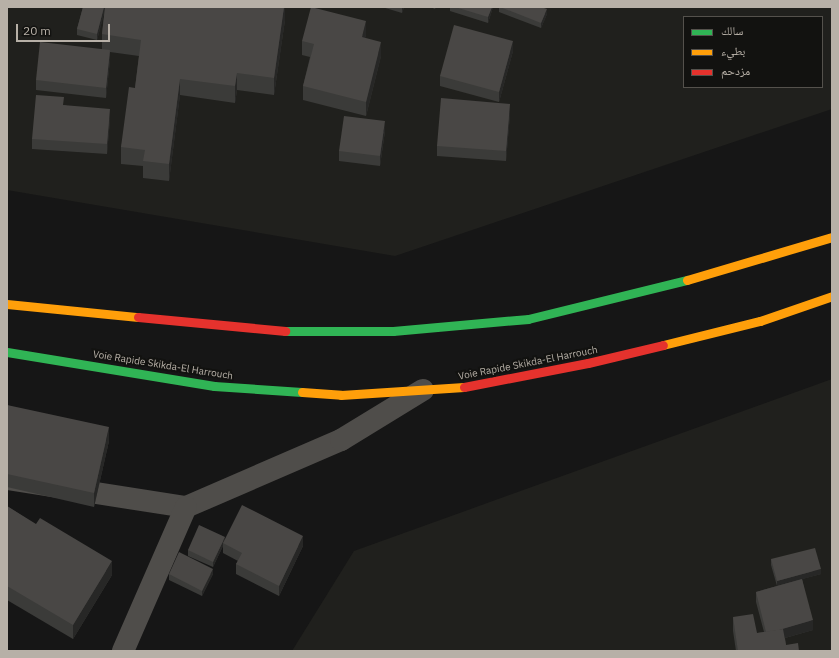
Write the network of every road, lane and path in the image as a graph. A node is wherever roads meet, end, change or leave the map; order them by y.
1 (832, 237) edge
2 (832, 296) edge
3 (7, 304) edge
4 (7, 352) edge
5 (423, 390) junction
6 (7, 479) edge
7 (186, 507) junction
8 (123, 651) edge

1 - 3 highway
2 - 5 highway, Voie Rapide Skikda-El Harrouch
4 - 5 highway, Voie Rapide Skikda-El Harrouch
5 - 7 street
6 - 7 street
7 - 8 street

